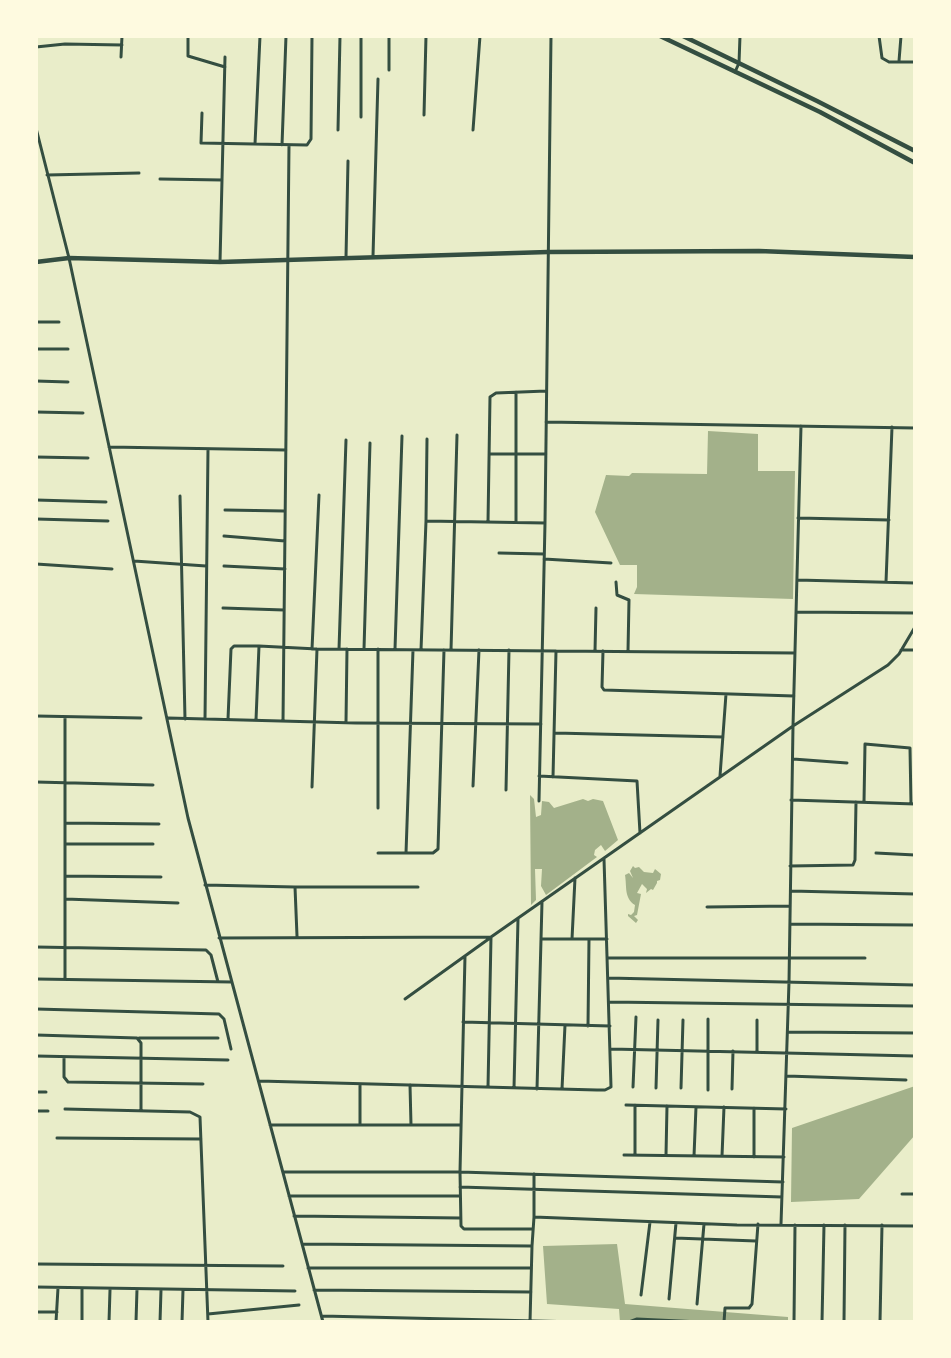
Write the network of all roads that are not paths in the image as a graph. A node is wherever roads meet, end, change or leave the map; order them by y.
1 (122, 36) edge
2 (188, 36) edge
3 (260, 36) edge
4 (286, 36) edge
5 (312, 36) edge
6 (340, 36) edge
7 (362, 36) edge
8 (389, 36) edge
9 (426, 36) edge
10 (480, 36) edge
11 (551, 36) edge
12 (660, 36) edge
13 (682, 36) edge
14 (740, 36) edge
15 (879, 36) edge
16 (900, 36) edge
17 (122, 45) junction
18 (36, 47) edge
19 (121, 57) dead end
20 (225, 57) dead end
21 (899, 62) junction
22 (915, 62) edge
23 (739, 63) junction
24 (225, 67) junction
25 (389, 70) dead end
26 (735, 73) junction
27 (378, 79) dead end
28 (202, 113) dead end
29 (424, 115) dead end
30 (361, 117) dead end
31 (36, 128) edge
32 (338, 130) dead end
33 (473, 130) dead end
34 (223, 142) junction
35 (255, 144) junction
36 (282, 145) junction
37 (289, 145) junction
38 (915, 151) edge
39 (348, 161) dead end
40 (915, 163) edge
41 (139, 173) dead end
42 (47, 175) junction
43 (160, 179) dead end
44 (222, 180) junction
45 (548, 252) junction
46 (373, 256) junction
47 (346, 257) junction
48 (915, 257) edge
49 (67, 258) junction
50 (287, 260) junction
51 (36, 262) edge
52 (220, 262) junction
53 (36, 322) edge
54 (59, 322) dead end
55 (36, 349) edge
56 (68, 350) dead end
57 (36, 381) edge
58 (68, 382) dead end
59 (546, 391) junction
60 (516, 392) junction
61 (36, 412) edge
62 (84, 413) dead end
63 (546, 422) junction
64 (801, 426) junction
65 (892, 428) junction
66 (915, 428) edge
67 (457, 435) dead end
68 (402, 436) dead end
69 (427, 439) dead end
70 (346, 440) dead end
71 (370, 443) dead end
72 (109, 447) junction
73 (208, 449) junction
74 (286, 450) junction
75 (489, 454) junction
76 (516, 454) junction
77 (546, 454) junction
78 (36, 457) edge
79 (88, 458) dead end
80 (319, 495) dead end
81 (180, 496) dead end
82 (36, 500) edge
83 (106, 501) dead end
84 (225, 510) dead end
85 (284, 512) junction
86 (798, 518) junction
87 (36, 519) edge
88 (889, 520) junction
89 (426, 521) junction
90 (108, 522) dead end
91 (455, 522) junction
92 (488, 522) junction
93 (516, 522) junction
94 (545, 523) junction
95 (224, 536) dead end
96 (285, 541) junction
97 (499, 554) dead end
98 (544, 557) junction
99 (134, 561) junction
100 (611, 563) dead end
101 (36, 564) edge
102 (180, 564) junction
103 (206, 566) junction
104 (224, 566) dead end
105 (112, 568) dead end
106 (285, 569) junction
107 (797, 580) junction
108 (616, 582) dead end
109 (886, 582) junction
110 (915, 583) edge
111 (223, 608) dead end
112 (596, 608) dead end
113 (284, 610) junction
114 (796, 612) junction
115 (915, 613) edge
116 (915, 627) edge
117 (260, 646) junction
118 (284, 647) junction
119 (315, 649) junction
120 (339, 649) junction
121 (347, 649) junction
122 (364, 649) junction
123 (378, 649) junction
124 (395, 649) junction
125 (413, 650) junction
126 (421, 650) junction
127 (444, 650) junction
128 (451, 650) junction
129 (479, 650) junction
130 (509, 650) junction
131 (901, 650) junction
132 (915, 650) edge
133 (543, 651) junction
134 (556, 651) junction
135 (595, 651) junction
136 (603, 651) junction
137 (628, 651) junction
138 (795, 653) junction
139 (726, 694) junction
140 (794, 696) junction
141 (36, 716) edge
142 (65, 717) junction
143 (141, 718) dead end
144 (168, 718) junction
145 (184, 719) junction
146 (205, 719) junction
147 (228, 719) junction
148 (256, 720) junction
149 (283, 721) junction
150 (313, 722) junction
151 (379, 722) junction
152 (346, 723) junction
153 (412, 723) junction
154 (441, 723) junction
155 (474, 723) junction
156 (507, 723) junction
157 (541, 724) junction
158 (793, 726) junction
159 (555, 733) junction
160 (723, 737) junction
161 (793, 759) junction
162 (847, 763) dead end
163 (539, 776) junction
164 (553, 777) junction
165 (720, 777) junction
166 (36, 782) edge
167 (65, 783) junction
168 (153, 785) dead end
169 (473, 786) dead end
170 (312, 787) dead end
171 (506, 790) dead end
172 (791, 800) junction
173 (539, 801) dead end
174 (856, 802) junction
175 (864, 802) junction
176 (913, 804) edge
177 (378, 808) dead end
178 (65, 823) junction
179 (159, 824) dead end
180 (639, 833) junction
181 (65, 844) junction
182 (153, 844) dead end
183 (378, 853) dead end
184 (406, 853) junction
185 (876, 853) dead end
186 (915, 855) edge
187 (604, 858) junction
188 (790, 866) junction
189 (65, 876) junction
190 (161, 877) dead end
191 (575, 878) junction
192 (206, 885) junction
193 (295, 887) junction
194 (418, 887) dead end
195 (790, 891) junction
196 (915, 894) edge
197 (65, 899) junction
198 (542, 902) junction
199 (178, 903) dead end
200 (790, 906) junction
201 (707, 907) dead end
202 (518, 919) junction
203 (790, 924) junction
204 (915, 925) edge
205 (297, 936) junction
206 (491, 937) junction
207 (219, 938) junction
208 (541, 939) junction
209 (572, 939) junction
210 (589, 939) junction
211 (607, 939) junction
212 (36, 947) edge
213 (66, 947) junction
214 (465, 956) junction
215 (607, 958) junction
216 (865, 958) dead end
217 (789, 959) junction
218 (608, 978) junction
219 (36, 979) edge
220 (65, 979) junction
221 (219, 981) junction
222 (232, 982) junction
223 (789, 982) junction
224 (915, 985) edge
225 (405, 999) dead end
226 (609, 1002) junction
227 (788, 1003) junction
228 (915, 1006) edge
229 (36, 1010) edge
230 (636, 1017) dead end
231 (708, 1019) dead end
232 (658, 1020) dead end
233 (683, 1020) dead end
234 (757, 1020) dead end
235 (463, 1022) junction
236 (489, 1024) junction
237 (515, 1024) junction
238 (539, 1025) junction
239 (565, 1025) junction
240 (588, 1026) junction
241 (610, 1026) junction
242 (788, 1032) junction
243 (915, 1033) edge
244 (36, 1035) edge
245 (137, 1038) junction
246 (218, 1038) dead end
247 (231, 1048) dead end
248 (611, 1049) junction
249 (634, 1049) junction
250 (657, 1050) junction
251 (682, 1050) junction
252 (708, 1051) junction
253 (733, 1051) junction
254 (757, 1052) junction
255 (787, 1052) junction
256 (36, 1056) edge
257 (915, 1056) edge
258 (64, 1057) junction
259 (141, 1058) junction
260 (228, 1060) dead end
261 (787, 1076) junction
262 (906, 1080) dead end
263 (259, 1082) junction
264 (141, 1083) junction
265 (203, 1084) dead end
266 (360, 1084) junction
267 (410, 1085) junction
268 (461, 1087) junction
269 (488, 1087) junction
270 (633, 1087) dead end
271 (514, 1088) junction
272 (656, 1088) dead end
273 (681, 1088) dead end
274 (537, 1089) junction
275 (562, 1089) junction
276 (732, 1089) dead end
277 (708, 1090) dead end
278 (36, 1092) edge
279 (46, 1092) dead end
280 (626, 1105) dead end
281 (635, 1105) junction
282 (667, 1106) junction
283 (696, 1107) junction
284 (724, 1107) junction
285 (754, 1108) junction
286 (65, 1109) dead end
287 (786, 1109) junction
288 (36, 1111) edge
289 (48, 1111) dead end
290 (141, 1111) junction
291 (270, 1125) junction
292 (360, 1125) junction
293 (411, 1125) junction
294 (461, 1125) junction
295 (57, 1138) dead end
296 (201, 1140) junction
297 (624, 1155) dead end
298 (634, 1155) junction
299 (666, 1155) junction
300 (694, 1156) junction
301 (722, 1156) junction
302 (754, 1157) junction
303 (784, 1157) junction
304 (283, 1172) junction
305 (459, 1172) junction
306 (534, 1174) junction
307 (783, 1182) junction
308 (460, 1187) junction
309 (534, 1189) junction
310 (903, 1194) dead end
311 (915, 1194) edge
312 (289, 1196) junction
313 (460, 1196) junction
314 (783, 1197) junction
315 (294, 1216) junction
316 (534, 1216) junction
317 (461, 1218) junction
318 (650, 1222) junction
319 (676, 1223) junction
320 (704, 1224) junction
321 (758, 1224) junction
322 (781, 1224) junction
323 (795, 1224) junction
324 (824, 1225) junction
325 (845, 1225) junction
326 (882, 1225) junction
327 (915, 1226) edge
328 (532, 1230) junction
329 (675, 1238) junction
330 (702, 1240) junction
331 (756, 1241) junction
332 (302, 1244) junction
333 (532, 1246) junction
334 (36, 1264) edge
335 (206, 1266) junction
336 (283, 1266) dead end
337 (308, 1268) junction
338 (531, 1268) junction
339 (36, 1287) edge
340 (58, 1288) junction
341 (82, 1288) junction
342 (137, 1289) junction
343 (110, 1290) junction
344 (161, 1290) junction
345 (183, 1290) junction
346 (207, 1290) junction
347 (314, 1290) junction
348 (295, 1291) dead end
349 (531, 1292) junction
350 (641, 1295) dead end
351 (669, 1299) dead end
352 (697, 1304) dead end
353 (299, 1305) dead end
354 (36, 1312) edge
355 (57, 1312) junction
356 (208, 1314) junction
357 (322, 1316) junction
358 (530, 1321) edge
359 (658, 1321) edge
360 (56, 1322) edge
361 (82, 1322) edge
362 (109, 1322) edge
363 (136, 1322) edge
364 (160, 1322) edge
365 (182, 1322) edge
366 (208, 1322) edge
367 (323, 1322) edge
368 (579, 1322) edge
369 (629, 1322) edge
370 (700, 1322) edge
371 (724, 1322) edge
372 (794, 1322) edge
373 (822, 1322) edge
374 (844, 1322) edge
375 (880, 1322) edge

1 - 17 street
2 - 24 street
3 - 35 street
4 - 36 street
5 - 37 street
6 - 32 street
7 - 30 street
8 - 25 street
9 - 29 street
10 - 33 street
11 - 45 street
12 - 26 main road
13 - 23 main road
14 - 23 street
15 - 21 street
16 - 21 street
17 - 18 street
17 - 19 street
20 - 24 street
21 - 22 street
23 - 26 street
23 - 38 main road
24 - 34 street
26 - 40 main road
27 - 46 street
28 - 34 street
31 - 42 street
34 - 35 street
34 - 44 street
35 - 36 street
36 - 37 street
37 - 50 street
39 - 47 street
41 - 42 street
42 - 49 street
43 - 44 street
44 - 52 street
45 - 46 main road
45 - 48 main road
45 - 59 street
46 - 47 main road
47 - 50 main road
49 - 51 main road
49 - 52 main road
49 - 72 street
50 - 52 main road
50 - 74 street
53 - 54 street
55 - 56 street
57 - 58 street
59 - 60 street
59 - 63 street
60 - 75 street
60 - 76 street
61 - 62 street
63 - 64 street
63 - 77 street
64 - 65 street
64 - 86 street
65 - 66 street
65 - 88 street
67 - 91 street
68 - 124 street
69 - 89 street
70 - 120 street
71 - 122 street
72 - 73 street
72 - 99 street
73 - 74 street
73 - 103 street
74 - 85 street
75 - 76 street
75 - 92 street
76 - 77 street
76 - 93 street
77 - 94 street
78 - 79 street
80 - 119 street
81 - 102 street
82 - 83 street
84 - 85 street
85 - 96 street
86 - 88 street
86 - 107 street
87 - 90 street
88 - 109 street
89 - 91 street
89 - 126 street
91 - 92 street
91 - 128 street
92 - 93 street
93 - 94 street
94 - 98 street
95 - 96 street
96 - 106 street
97 - 98 street
98 - 100 street
98 - 133 street
99 - 102 street
99 - 144 street
101 - 105 street
102 - 103 street
102 - 145 street
103 - 146 street
104 - 106 street
106 - 113 street
107 - 109 street
107 - 114 street
108 - 137 street
109 - 110 street
111 - 113 street
112 - 135 street
113 - 118 street
114 - 115 street
114 - 138 street
116 - 131 street
117 - 118 street
117 - 147 street
117 - 148 street
118 - 119 street
118 - 149 street
119 - 120 street
119 - 150 street
120 - 121 street
121 - 122 street
121 - 152 street
122 - 123 street
123 - 124 street
123 - 151 street
124 - 125 street
125 - 126 street
125 - 153 street
126 - 127 street
127 - 128 street
127 - 154 street
128 - 129 street
129 - 130 street
129 - 155 street
130 - 133 street
130 - 156 street
131 - 132 street
131 - 158 street
133 - 134 street
133 - 157 street
134 - 135 street
134 - 159 street
135 - 136 street
136 - 137 street
136 - 139 street
137 - 138 street
138 - 140 street
139 - 140 street
139 - 160 street
140 - 158 street
141 - 142 street
142 - 143 street
142 - 167 street
144 - 145 street
144 - 192 street
145 - 146 street
146 - 147 street
147 - 148 street
148 - 149 street
149 - 150 street
150 - 152 street
150 - 170 street
151 - 152 street
151 - 153 street
151 - 177 street
153 - 154 street
153 - 184 street
154 - 155 street
154 - 184 street
155 - 156 street
155 - 169 street
156 - 157 street
156 - 171 street
157 - 163 street
158 - 161 street
158 - 165 street
159 - 160 street
159 - 164 street
160 - 165 street
161 - 162 street
161 - 172 street
163 - 164 street
163 - 173 street
164 - 180 street
165 - 180 street
166 - 167 street
167 - 168 street
167 - 178 street
172 - 174 street
172 - 188 street
174 - 175 street
174 - 188 street
175 - 176 street
175 - 176 street
178 - 179 street
178 - 181 street
180 - 187 street
181 - 182 street
181 - 189 street
183 - 184 street
185 - 186 street
187 - 191 street
187 - 211 street
188 - 195 street
189 - 190 street
189 - 197 street
191 - 198 street
191 - 209 street
192 - 193 street
192 - 207 street
193 - 194 street
193 - 205 street
195 - 196 street
195 - 200 street
197 - 199 street
197 - 213 street
198 - 202 street
198 - 208 street
200 - 201 street
200 - 203 street
202 - 206 street
202 - 237 street
203 - 204 street
203 - 217 street
205 - 206 street
205 - 207 street
206 - 214 street
206 - 236 street
207 - 222 street
208 - 209 street
208 - 238 street
209 - 210 street
210 - 211 street
210 - 240 street
211 - 215 street
212 - 213 street
213 - 220 street
213 - 221 street
214 - 225 street
214 - 235 street
215 - 217 street
215 - 218 street
216 - 217 street
217 - 223 street
218 - 223 street
218 - 226 street
219 - 220 street
220 - 221 street
221 - 222 street
222 - 263 street
223 - 224 street
223 - 227 street
226 - 227 street
226 - 241 street
227 - 228 street
227 - 242 street
229 - 247 street
230 - 249 street
231 - 252 street
232 - 250 street
233 - 251 street
234 - 254 street
235 - 236 street
235 - 268 street
236 - 237 street
236 - 269 street
237 - 238 street
237 - 271 street
238 - 239 street
238 - 274 street
239 - 240 street
239 - 275 street
240 - 241 street
241 - 248 street
242 - 243 street
242 - 255 street
244 - 245 street
245 - 246 street
245 - 259 street
248 - 249 street
248 - 275 street
249 - 250 street
249 - 270 street
250 - 251 street
250 - 272 street
251 - 252 street
251 - 273 street
252 - 253 street
252 - 277 street
253 - 254 street
253 - 276 street
254 - 255 street
255 - 257 street
255 - 261 street
256 - 258 street
258 - 259 street
258 - 264 street
259 - 260 street
259 - 264 street
261 - 262 street
261 - 287 street
263 - 266 street
263 - 291 street
264 - 265 street
264 - 290 street
266 - 267 street
266 - 292 street
267 - 268 street
267 - 293 street
268 - 269 street
268 - 294 street
269 - 271 street
271 - 274 street
274 - 275 street
278 - 279 street
280 - 281 street
281 - 282 street
281 - 298 street
282 - 283 street
282 - 299 street
283 - 284 street
283 - 300 street
284 - 285 street
284 - 301 street
285 - 287 street
285 - 302 street
286 - 290 street
287 - 303 street
288 - 289 street
290 - 296 street
291 - 292 street
291 - 304 street
292 - 293 street
293 - 294 street
294 - 305 street
295 - 296 street
296 - 335 street
297 - 298 street
298 - 299 street
299 - 300 street
300 - 301 street
301 - 302 street
302 - 303 street
303 - 307 street
304 - 305 street
304 - 312 street
305 - 306 street
305 - 308 street
306 - 307 street
306 - 309 street
307 - 314 street
308 - 309 street
308 - 313 street
309 - 314 street
309 - 316 street
310 - 311 street
312 - 313 street
312 - 315 street
313 - 317 street
314 - 322 street
315 - 317 street
315 - 332 street
316 - 318 street
316 - 328 street
317 - 328 street
318 - 319 street
318 - 350 street
319 - 320 street
319 - 329 street
320 - 321 street
320 - 330 street
321 - 322 street
321 - 331 street
322 - 323 street
323 - 324 street
323 - 372 street
324 - 325 street
324 - 373 street
325 - 326 street
325 - 374 street
326 - 327 street
326 - 375 street
328 - 333 street
329 - 330 street
329 - 351 street
330 - 331 street
330 - 352 street
331 - 371 street
332 - 333 street
332 - 337 street
333 - 338 street
334 - 335 street
335 - 336 street
335 - 346 street
337 - 338 street
337 - 347 street
338 - 349 street
339 - 340 street
340 - 341 street
340 - 355 street
341 - 343 street
341 - 361 street
342 - 343 street
342 - 344 street
342 - 363 street
343 - 362 street
344 - 345 street
344 - 364 street
345 - 346 street
345 - 365 street
346 - 348 street
346 - 356 street
347 - 349 street
347 - 357 street
349 - 358 street
353 - 356 street
354 - 355 street
355 - 360 street
356 - 366 street
357 - 358 street
357 - 367 street
358 - 368 street
359 - 369 street
359 - 370 street

